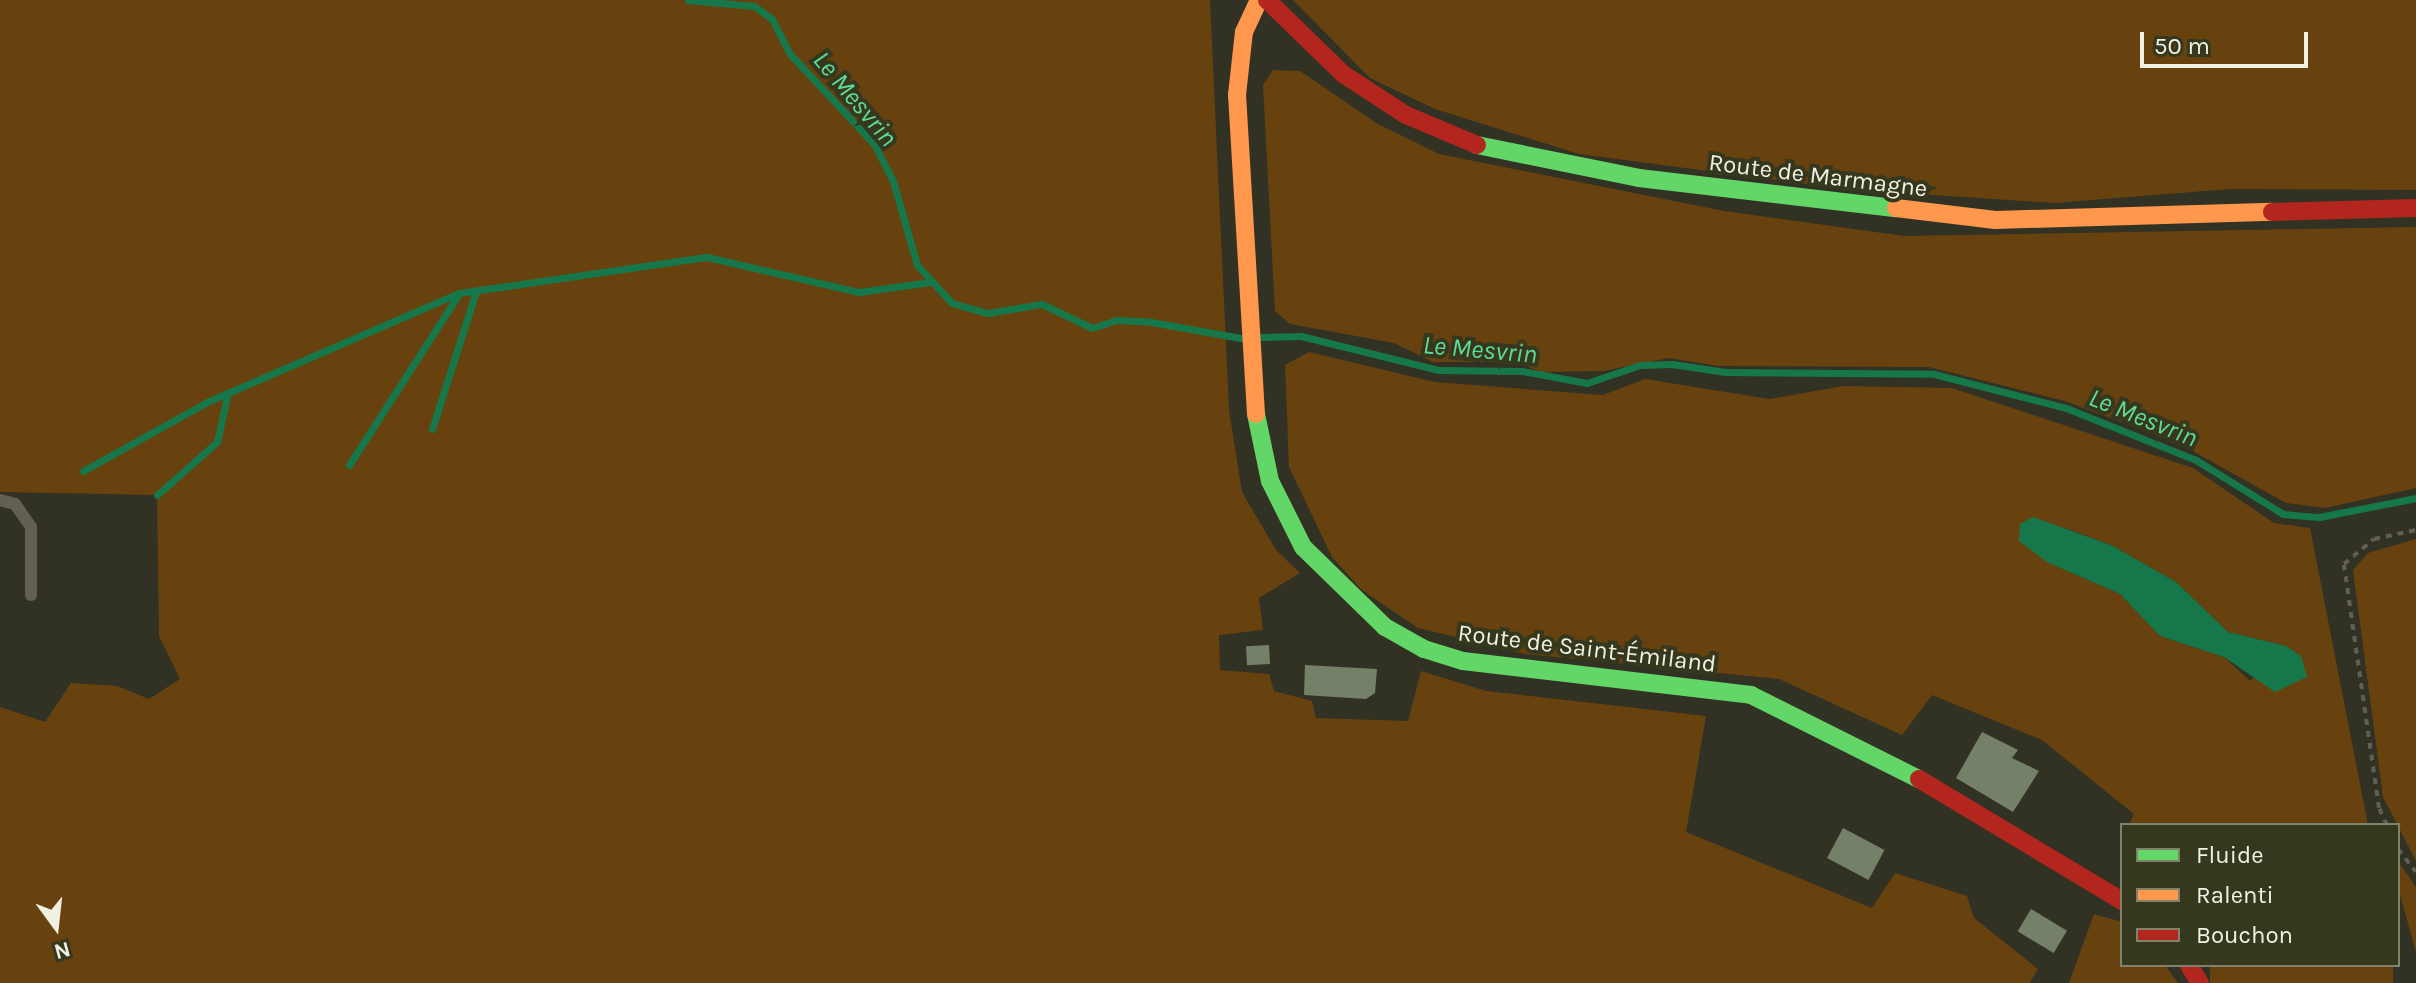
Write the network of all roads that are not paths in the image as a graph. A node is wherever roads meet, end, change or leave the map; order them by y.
1 (1259, 0) edge
2 (1267, 0) edge
3 (2416, 208) edge
4 (0, 500) edge
5 (31, 595) dead end
6 (2120, 900) edge

1 - 6 main road, Route de Saint-Émiland
2 - 3 main road, Route de Marmagne
4 - 5 lane

